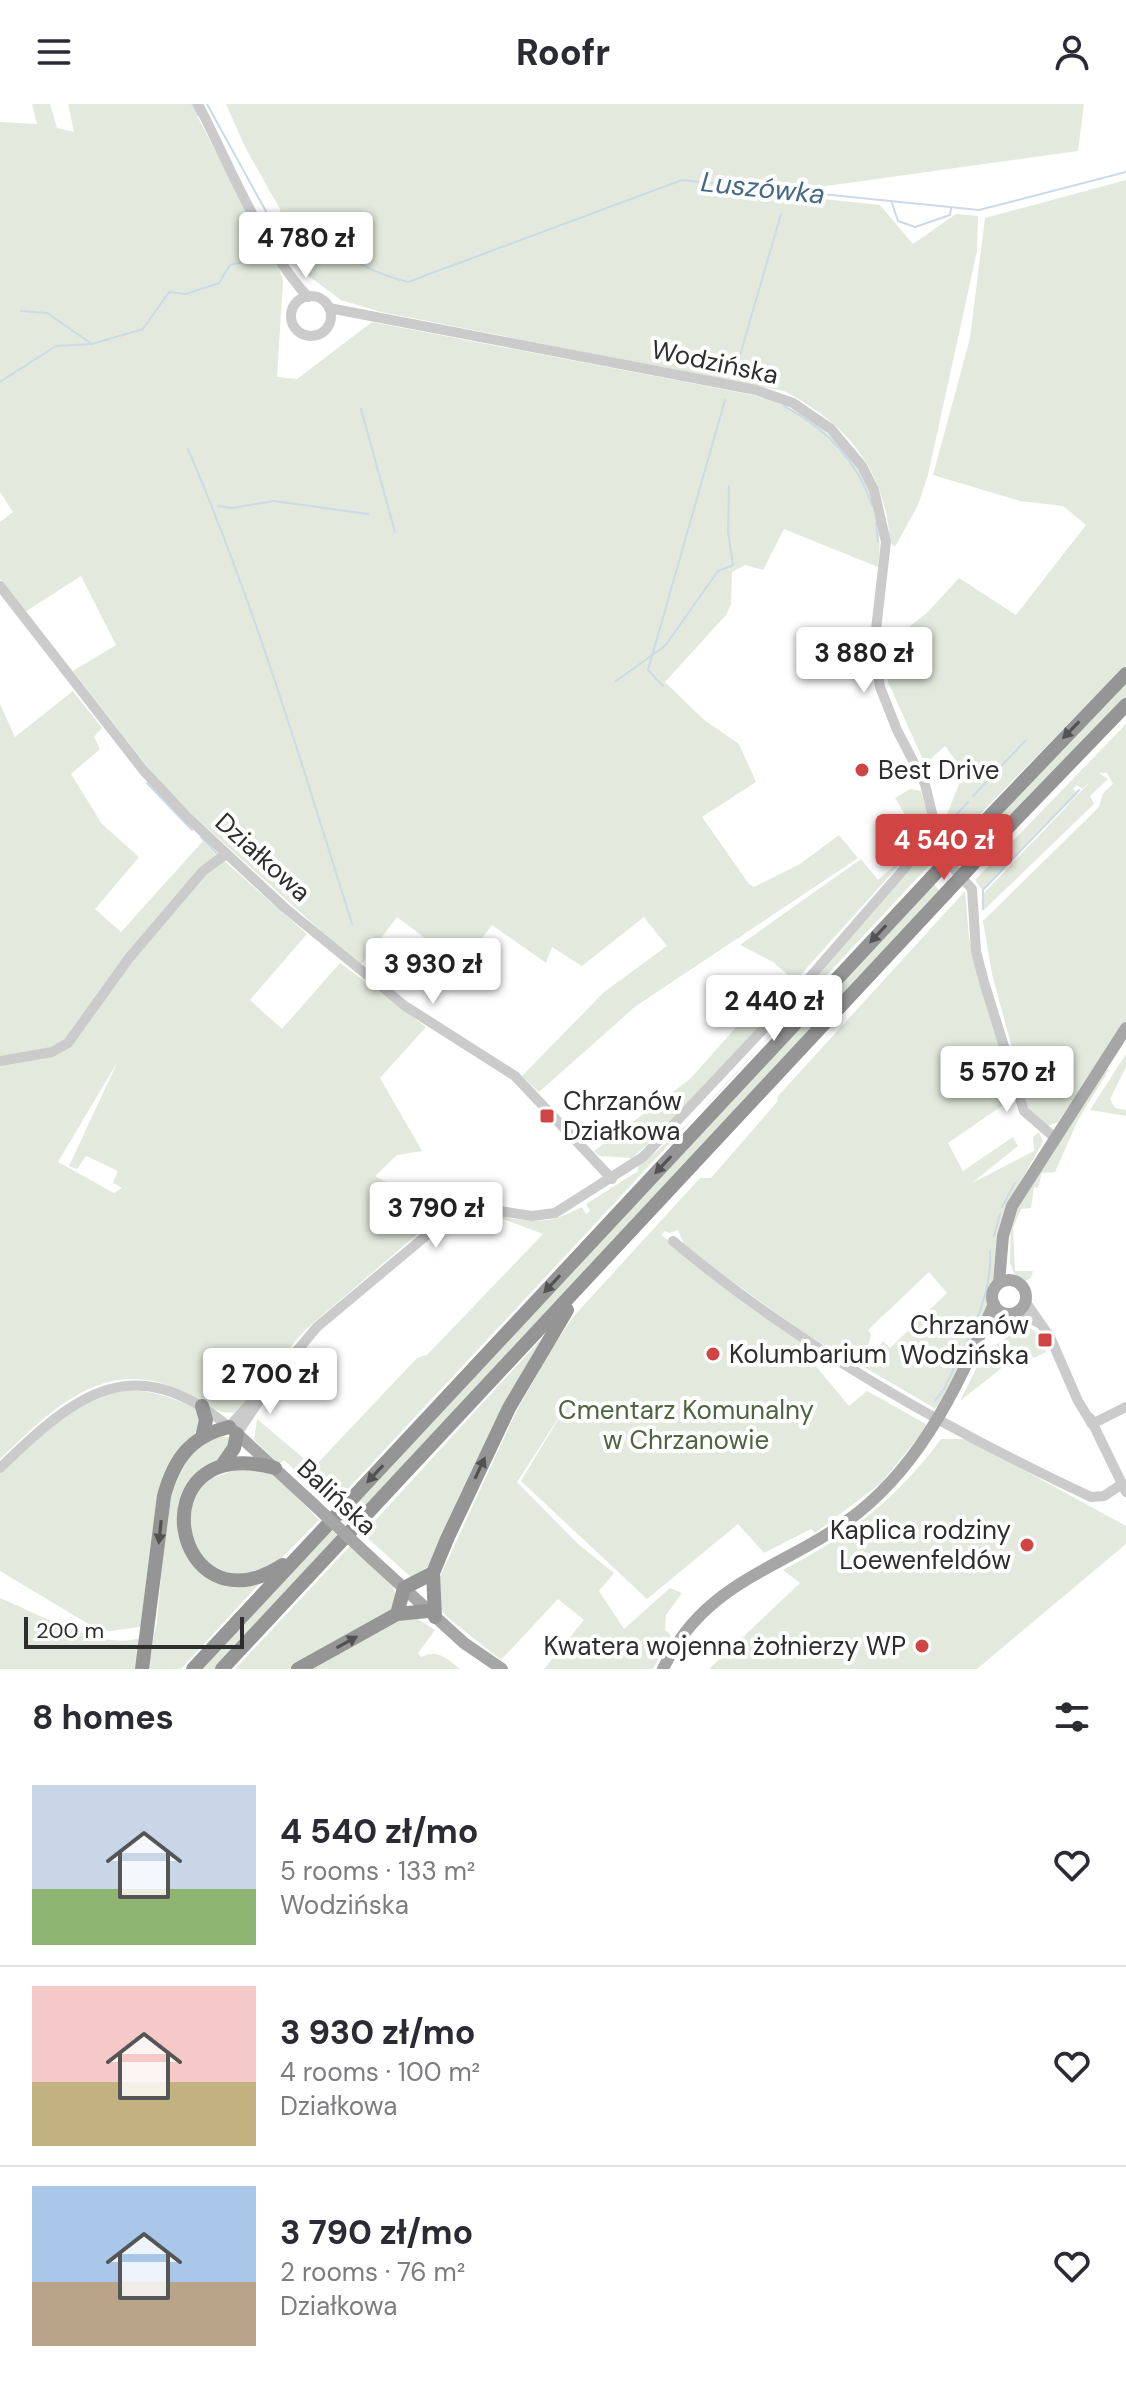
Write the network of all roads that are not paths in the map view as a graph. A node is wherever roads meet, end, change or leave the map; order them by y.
1 (198, 104) edge
2 (292, 280) junction
3 (308, 297) junction
4 (296, 303) junction
5 (329, 308) junction
6 (357, 315) junction
7 (330, 321) junction
8 (0, 586) edge
9 (1126, 674) edge
10 (1126, 705) edge
11 (935, 821) junction
12 (926, 853) junction
13 (226, 854) junction
14 (942, 855) junction
15 (1126, 1028) edge
16 (0, 1061) edge
17 (1055, 1138) junction
18 (612, 1179) junction
19 (673, 1241) dead end
20 (593, 1272) junction
21 (1005, 1282) junction
22 (1025, 1301) junction
23 (1005, 1309) junction
24 (1044, 1326) junction
25 (202, 1406) junction
26 (1126, 1407) edge
27 (939, 1418) junction
28 (1092, 1424) junction
29 (233, 1430) junction
30 (202, 1437) junction
31 (223, 1464) junction
32 (0, 1468) edge
33 (275, 1468) junction
34 (1124, 1488) edge
35 (300, 1554) junction
36 (433, 1573) junction
37 (404, 1588) junction
38 (397, 1614) junction
39 (431, 1614) junction
40 (142, 1669) edge
41 (193, 1669) edge
42 (222, 1669) edge
43 (298, 1669) edge
44 (502, 1669) edge
45 (663, 1669) edge

1 - 2 street
2 - 3 street
2 - 4 street
3 - 4 street
3 - 5 street
4 - 7 street
5 - 6 street, Wodzińska
5 - 7 street
6 - 7 street, Wodzińska
6 - 11 street, Wodzińska
8 - 13 street, Działkowa
9 -> 35 highway, bridge
10 - 20 highway, bridge
11 - 12 street
11 - 14 street, Wodzińska
12 - 14 street
12 - 18 street
13 - 16 street
13 - 18 street, Działkowa
14 - 17 street, Wodzińska
15 - 17 main road
17 - 21 main road
18 - 29 street
19 - 27 street
36 -> 20 highway
20 - 42 highway
21 - 22 main road
21 - 23 main road
22 - 23 main road
22 - 24 street
23 - 24 street
23 - 27 main road
24 - 28 street
25 - 29 street, Balińska
25 - 30 highway
25 - 32 street, Balińska
26 - 28 street
27 - 34 street
27 - 45 main road
28 - 34 street
29 - 30 highway
29 - 31 highway
29 - 33 main road, Balińska
30 -> 40 highway
31 - 33 highway
31 - 35 highway
33 - 37 main road, Balińska, bridge
35 - 41 highway
36 - 37 highway
36 - 39 highway
37 - 38 highway
37 - 39 main road, Balińska
38 - 39 highway
43 -> 38 highway
39 - 44 main road, Balińska

